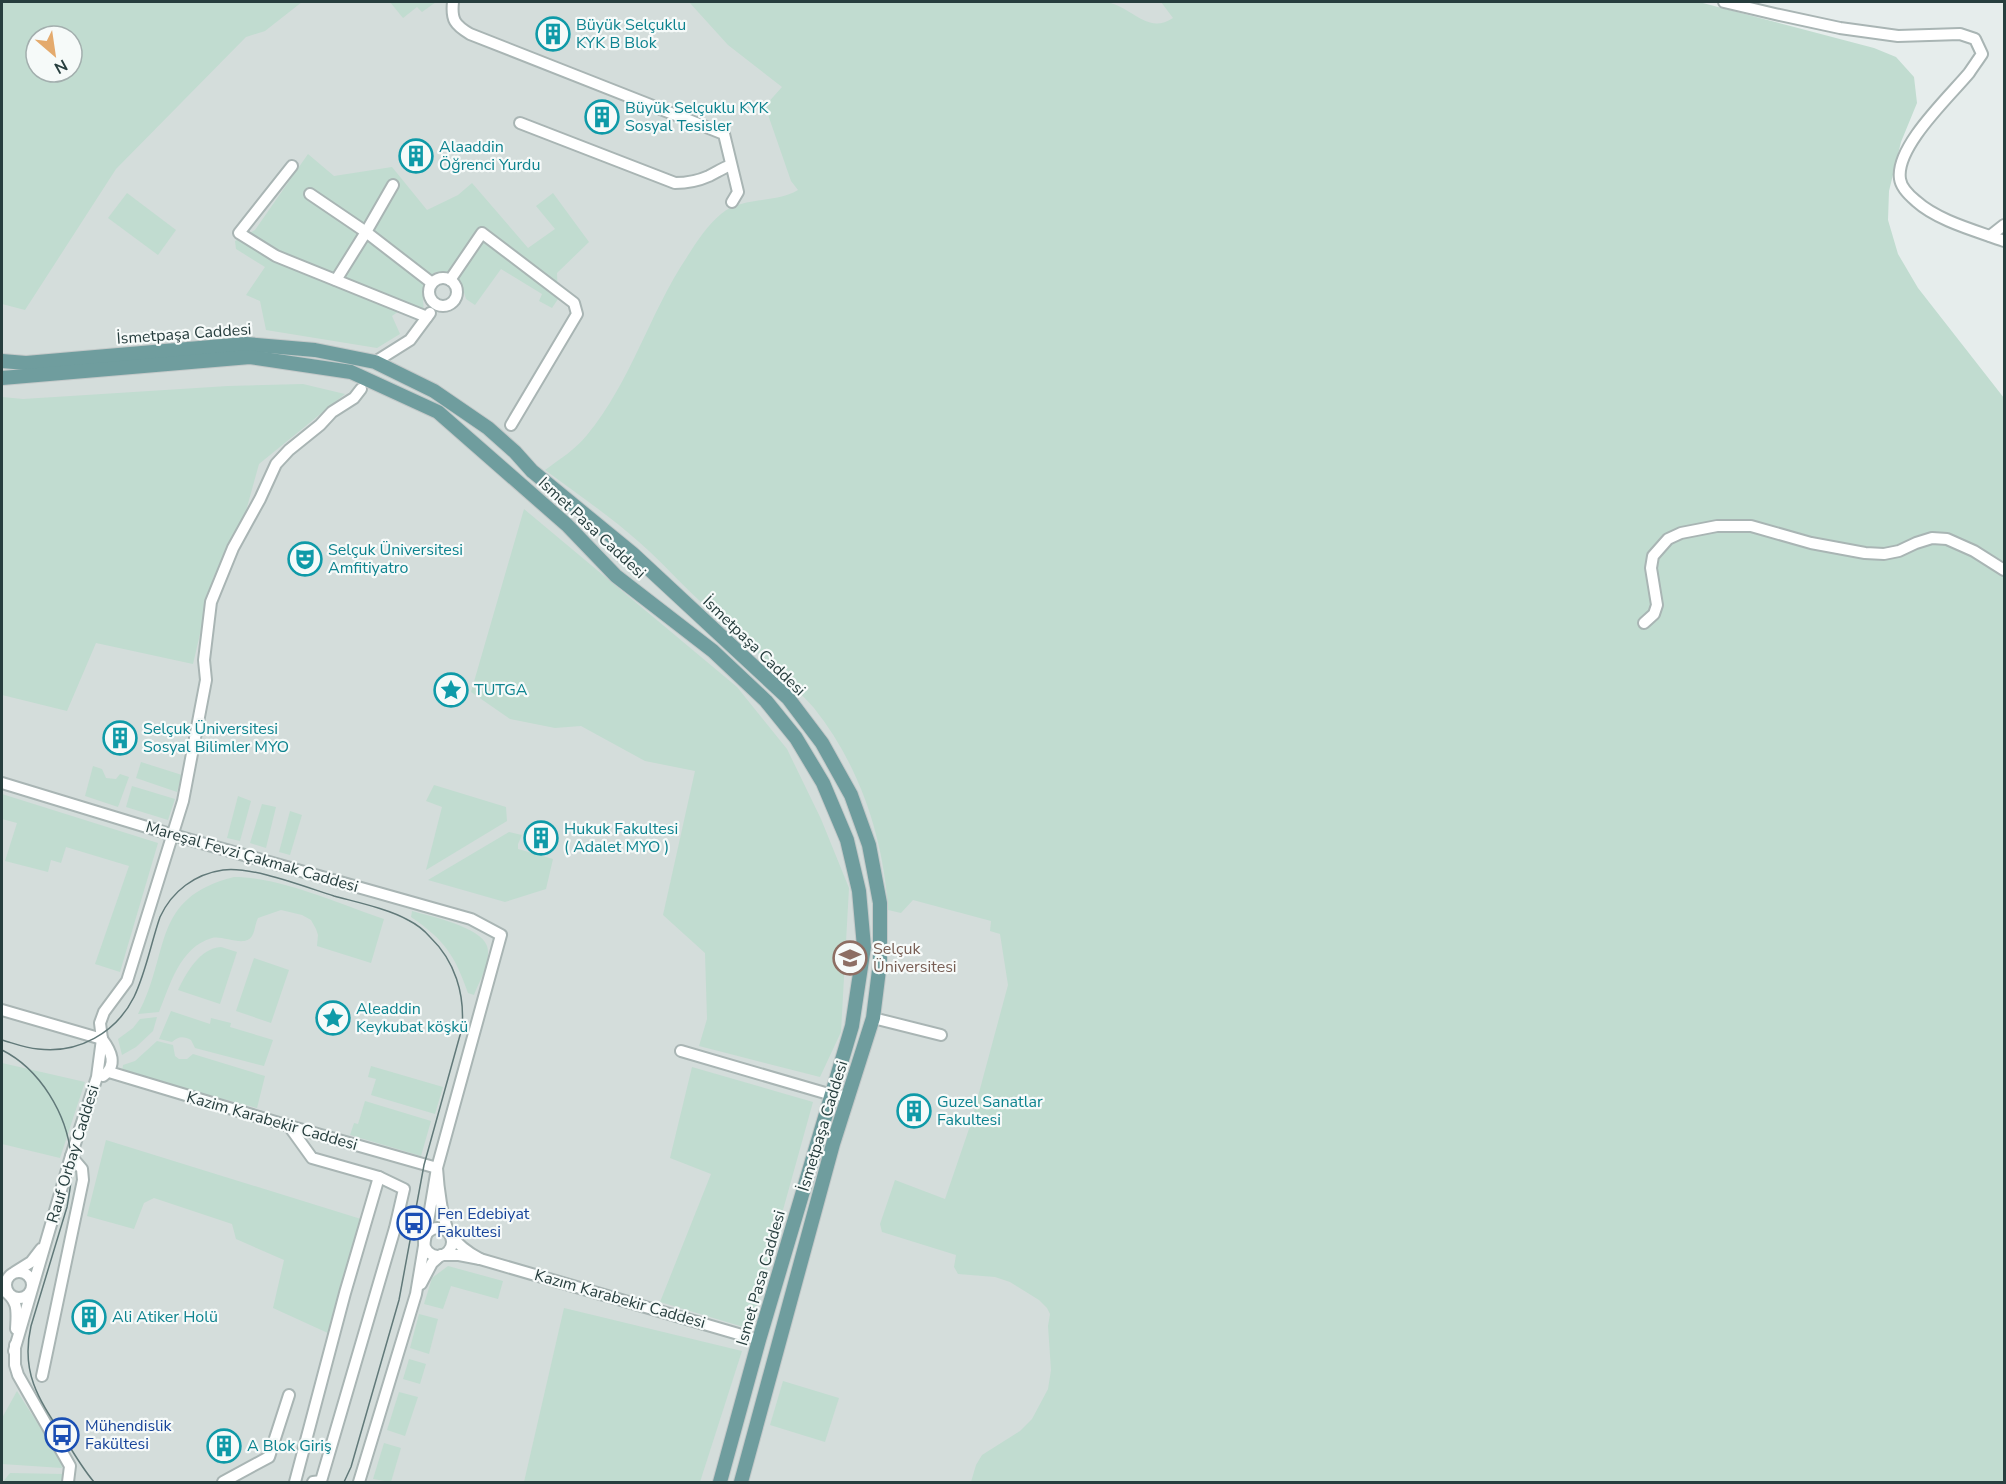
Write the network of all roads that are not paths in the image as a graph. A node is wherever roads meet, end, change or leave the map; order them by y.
1 (453, 2) edge
2 (1724, 2) edge
3 (520, 123) dead end
4 (731, 165) junction
5 (292, 166) dead end
6 (393, 184) dead end
7 (310, 194) dead end
8 (732, 202) dead end
9 (2004, 225) edge
10 (366, 232) junction
11 (1990, 236) junction
12 (2004, 241) edge
13 (336, 280) junction
14 (450, 280) junction
15 (432, 283) junction
16 (435, 304) junction
17 (428, 317) junction
18 (2, 361) edge
19 (375, 362) junction
20 (2, 378) edge
21 (362, 389) dead end
22 (511, 424) dead end
23 (532, 471) junction
24 (515, 480) junction
25 (629, 550) junction
26 (641, 561) junction
27 (610, 570) junction
28 (2004, 570) edge
29 (622, 581) junction
30 (1644, 623) dead end
31 (2, 783) edge
32 (173, 835) junction
33 (2, 1010) edge
34 (873, 1018) junction
35 (941, 1035) dead end
36 (102, 1039) junction
37 (681, 1051) dead end
38 (109, 1071) junction
39 (97, 1077) junction
40 (832, 1095) junction
41 (849, 1096) junction
42 (289, 1126) junction
43 (71, 1156) junction
44 (436, 1168) junction
45 (379, 1178) junction
46 (450, 1234) junction
47 (424, 1239) junction
48 (45, 1244) junction
49 (441, 1255) junction
50 (480, 1259) junction
51 (14, 1272) junction
52 (2, 1275) edge
53 (31, 1289) junction
54 (6, 1293) edge
55 (416, 1294) junction
56 (759, 1340) junction
57 (14, 1352) junction
58 (42, 1376) dead end
59 (289, 1395) dead end
60 (68, 1482) edge
61 (223, 1482) edge
62 (295, 1482) edge
63 (314, 1482) edge
64 (359, 1482) edge
65 (720, 1482) edge
66 (741, 1482) edge

1 - 4 street
2 - 11 street
3 - 4 street
4 - 8 street
5 - 13 street
6 - 10 street
7 - 10 street
9 - 11 street
10 - 13 street
10 - 15 street
11 - 12 street
13 - 17 street
14 - 15 street
14 - 16 street
14 - 22 street
15 - 16 street
16 - 17 street
17 - 19 street
18 - 19 main road, İsmetpaşa Caddesi
19 - 23 main road, İsmetpaşa Caddesi
20 - 24 main road, Ismet Pasa Caddesi
21 - 32 street
23 - 24 street
23 - 25 main road, İsmetpaşa Caddesi
24 - 27 main road, Ismet Pasa Caddesi
25 - 26 main road, İsmetpaşa Caddesi
25 - 27 main road
26 - 29 main road
26 - 34 main road, İsmetpaşa Caddesi
27 - 29 main road, Ismet Pasa Caddesi
28 - 30 street
29 - 40 main road, Ismet Pasa Caddesi
31 - 32 street, Mareşal Fevzi Çakmak Caddesi
32 - 36 street
32 - 44 street, Mareşal Fevzi Çakmak Caddesi
33 - 36 street
34 - 35 street
34 - 41 main road, İsmetpaşa Caddesi
36 - 38 street, Rauf Orbay Caddesi
36 - 39 street
37 - 40 street
38 - 39 street, Rauf Orbay Caddesi
38 - 42 street, Kazim Karabekir Caddesi
39 - 43 street, Rauf Orbay Caddesi
40 - 41 street
40 - 56 main road, Ismet Pasa Caddesi
41 - 66 main road, İsmetpaşa Caddesi
42 - 44 street, Kazim Karabekir Caddesi
42 - 45 street
43 - 48 street, Rauf Orbay Caddesi
43 - 58 street
44 - 46 street
44 - 47 street
45 - 62 street
45 - 63 street
46 - 47 street
46 - 49 street
46 - 50 street
47 - 49 street
47 - 55 street
48 - 51 street
48 - 53 street, Rauf Orbay Caddesi
49 - 50 street, Kazım Karabekir Caddesi
49 - 55 street
50 - 56 street, Kazım Karabekir Caddesi
51 - 52 street
51 - 53 street
51 - 54 street
53 - 54 street
53 - 57 street, Rauf Orbay Caddesi
54 - 57 street
55 - 64 street
56 - 65 main road, Ismet Pasa Caddesi
57 - 60 street
59 - 61 street

